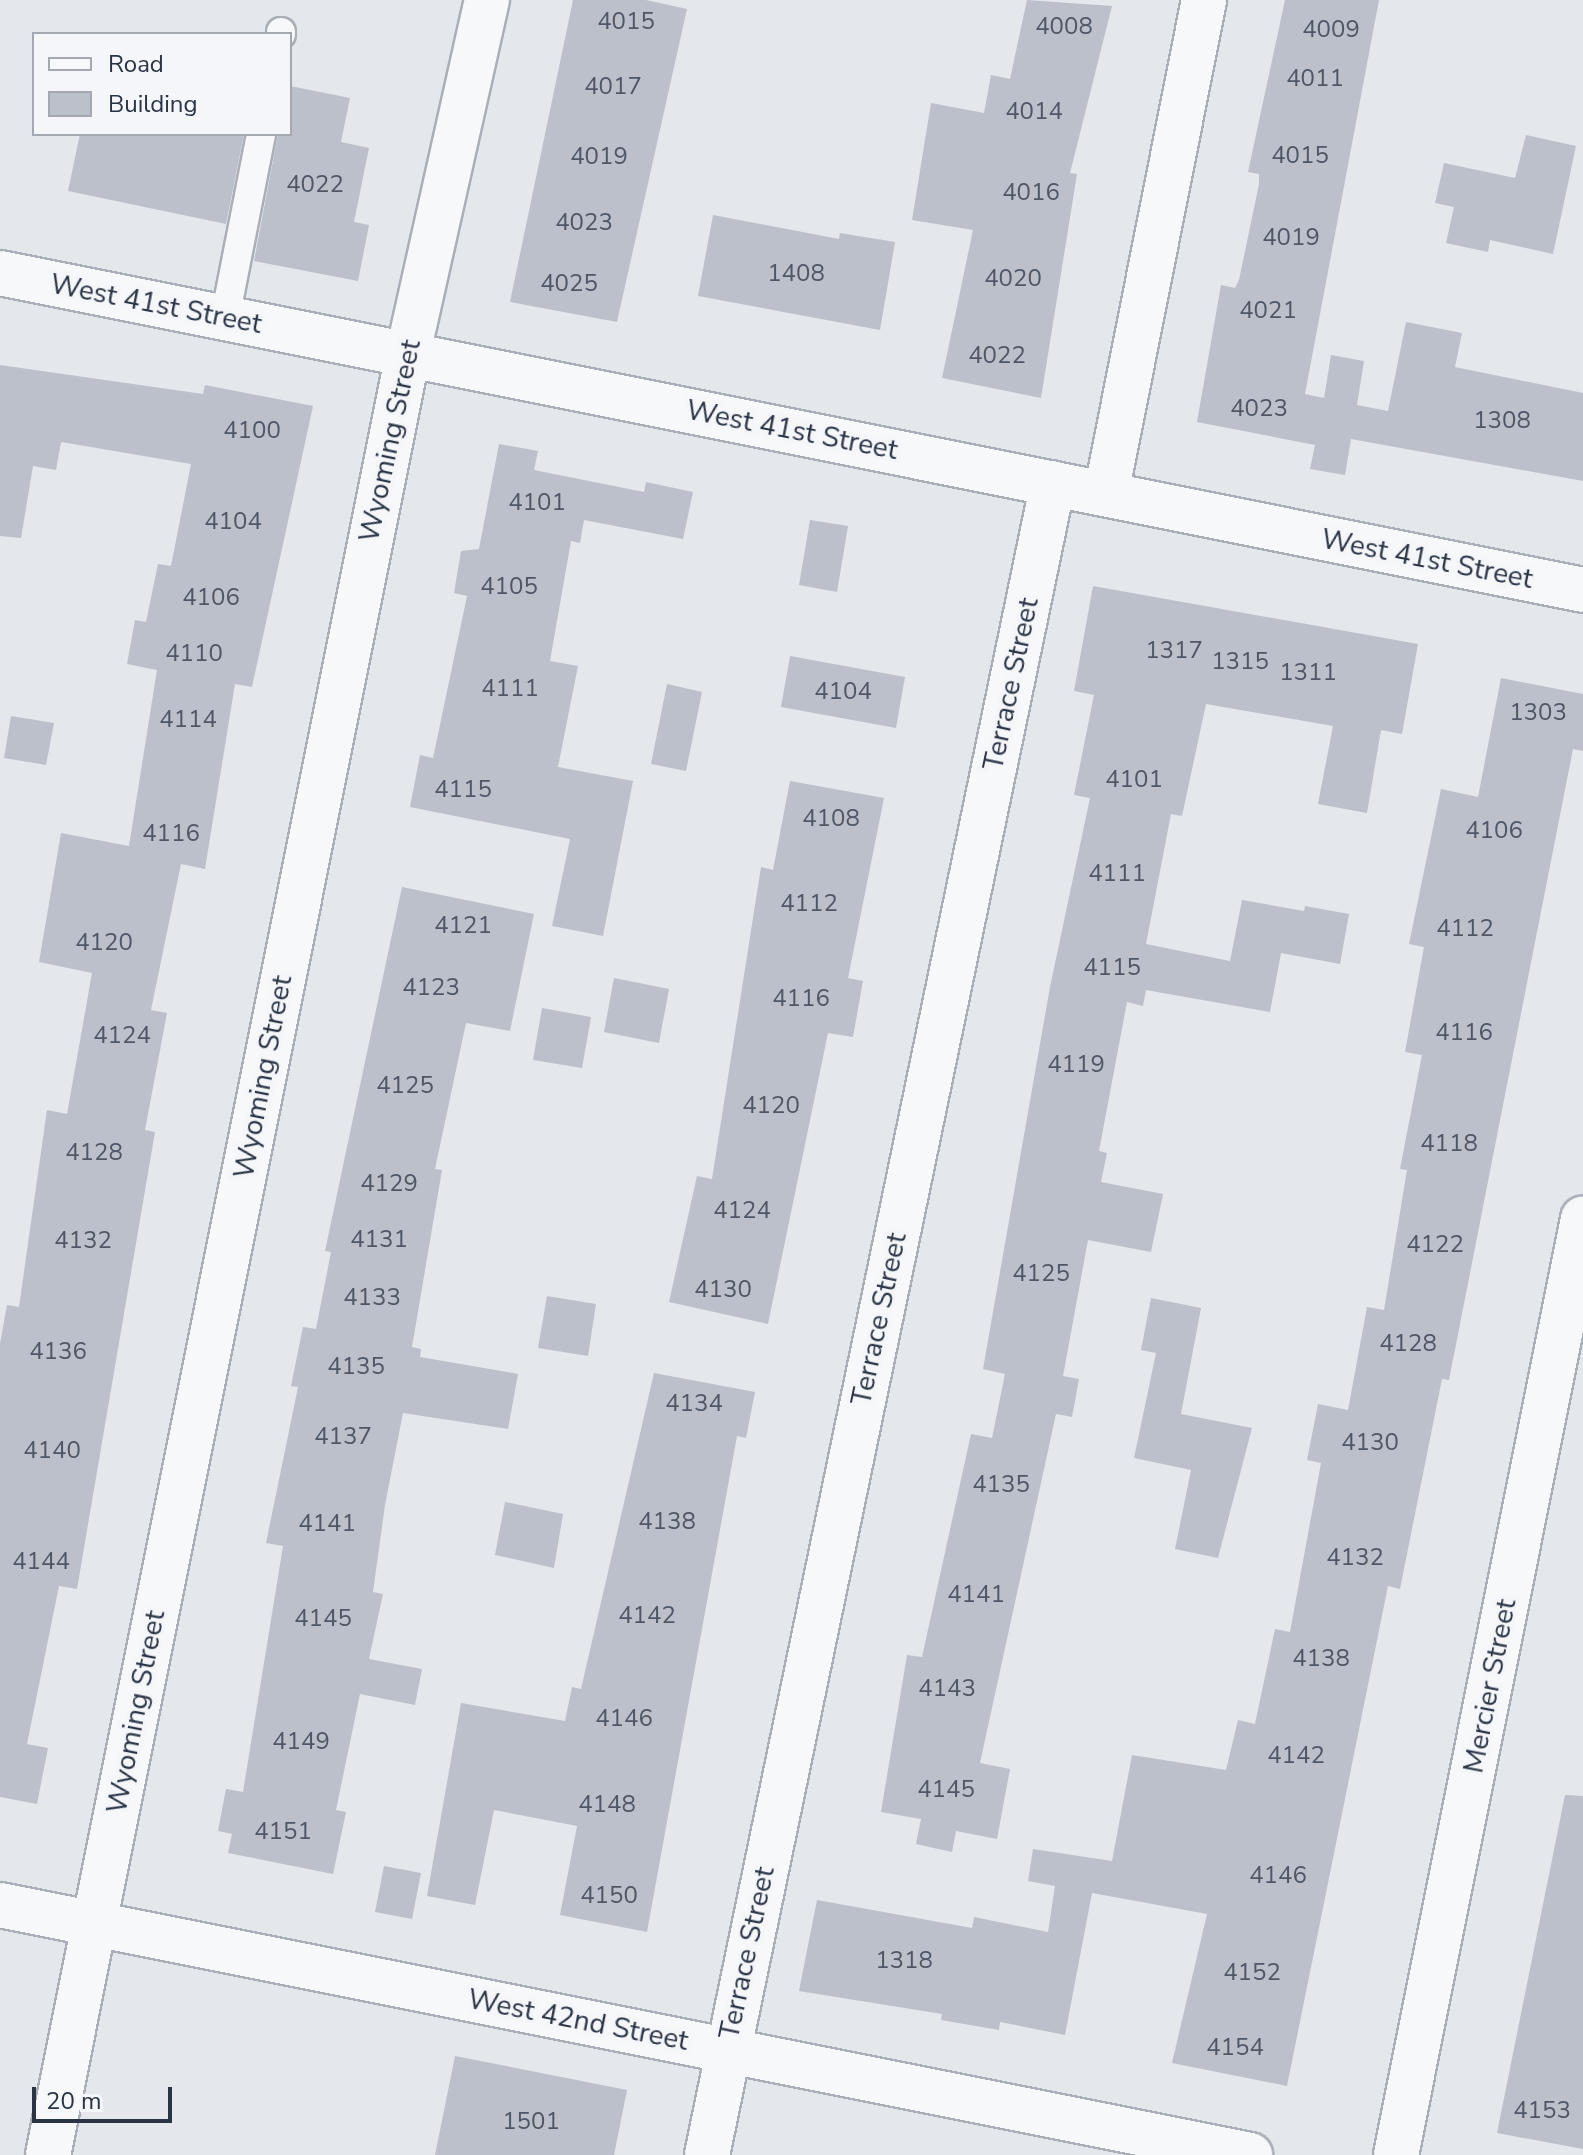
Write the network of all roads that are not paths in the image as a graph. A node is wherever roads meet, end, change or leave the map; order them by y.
1 (487, 0) edge
2 (1204, 0) edge
3 (261, 136) edge
4 (0, 273) edge
5 (225, 318) junction
6 (408, 353) junction
7 (1053, 483) junction
8 (1106, 494) junction
9 (1583, 590) edge
10 (1583, 1218) edge
11 (0, 1905) edge
12 (94, 1924) junction
13 (726, 2050) junction
14 (48, 2155) edge
15 (707, 2155) edge
16 (1250, 2155) edge
17 (1396, 2155) edge

1 - 6 street, Wyoming Street
2 - 8 street
3 - 5 lane
4 - 5 street, West 41st Street
5 - 6 street, West 41st Street
6 - 7 street, West 41st Street
6 - 12 street, Wyoming Street
7 - 8 street, West 41st Street
7 - 13 street, Terrace Street
8 - 9 street, West 41st Street
10 - 17 street, Mercier Street
11 - 12 street, West 42nd Street
12 - 13 street, West 42nd Street
12 - 14 street, Wyoming Street
13 - 15 street, Terrace Street
13 - 16 street, West 42nd Street

